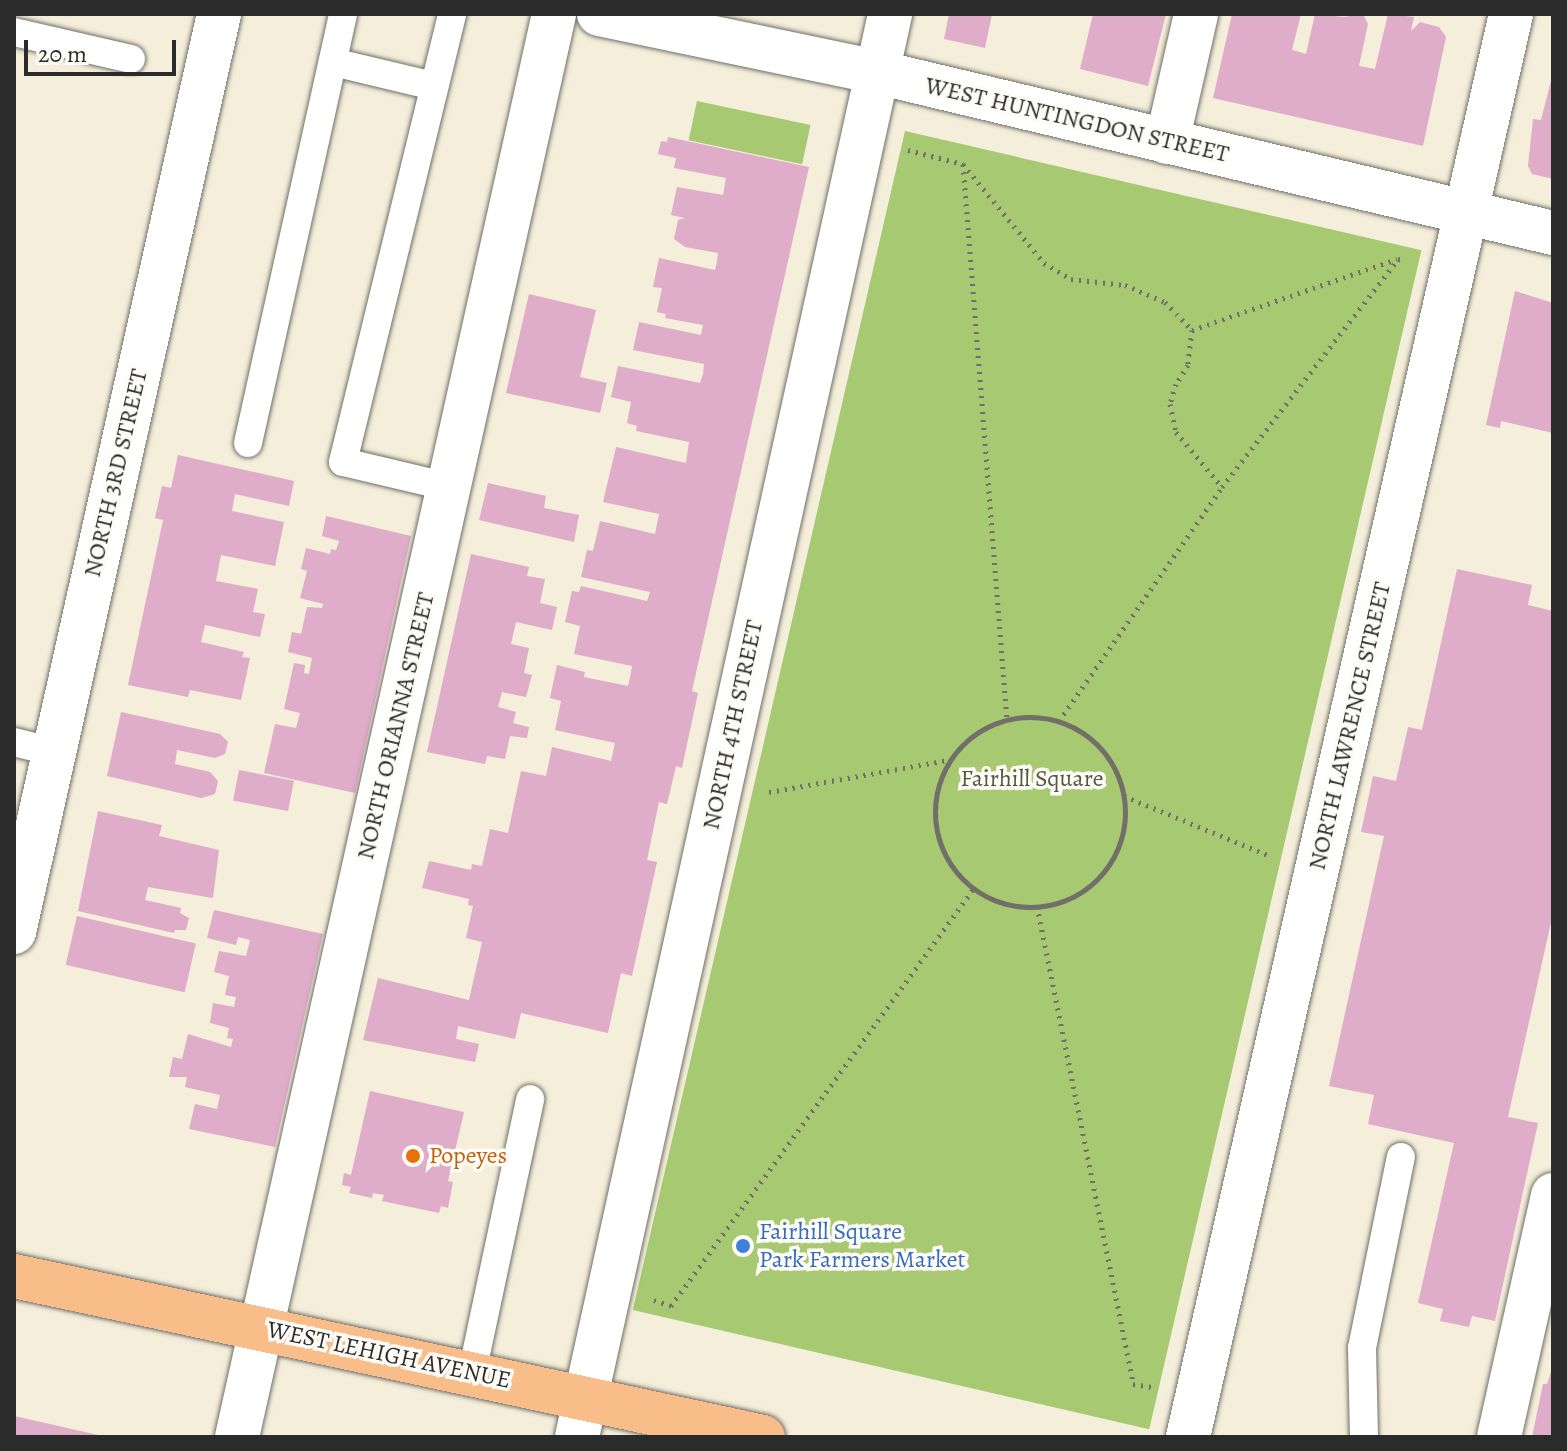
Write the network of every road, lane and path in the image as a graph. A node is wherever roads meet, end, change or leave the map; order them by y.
1 (219, 14) edge
2 (343, 14) edge
3 (452, 14) edge
4 (554, 14) edge
5 (599, 14) edge
6 (890, 14) edge
7 (1196, 14) edge
8 (1511, 14) edge
9 (14, 32) edge
10 (131, 59) dead end
11 (333, 62) junction
12 (877, 72) junction
13 (434, 86) junction
14 (862, 139) junction
15 (1167, 142) junction
16 (963, 164) junction
17 (1467, 213) junction
18 (1553, 233) edge
19 (1398, 259) junction
20 (1455, 267) junction
21 (1192, 330) junction
22 (248, 443) dead end
23 (449, 487) junction
24 (1222, 487) junction
25 (1007, 721) junction
26 (1059, 721) junction
27 (34, 747) edge
28 (949, 760) junction
29 (1123, 796) junction
30 (716, 801) junction
31 (1316, 875) junction
32 (974, 888) junction
33 (1037, 906) junction
34 (14, 932) edge
35 (530, 1099) dead end
36 (1401, 1157) dead end
37 (1553, 1195) edge
38 (14, 1276) edge
39 (642, 1296) dead end
40 (262, 1327) junction
41 (472, 1373) junction
42 (1198, 1395) junction
43 (582, 1417) edge
44 (237, 1437) edge
45 (763, 1437) edge
46 (1188, 1437) edge
47 (1364, 1437) edge
48 (1499, 1437) edge

1 - 27 street, NORTH 3RD STREET
2 - 11 lane
3 - 13 lane
4 - 23 street, NORTH ORIANNA STREET
5 - 12 street, WEST HUNTINGDON STREET
6 - 12 street, NORTH 4TH STREET
7 - 15 street
8 - 17 street, NORTH LAWRENCE STREET
9 - 10 lane
11 - 13 lane
11 - 22 lane
12 - 14 street, NORTH 4TH STREET
12 - 15 street, WEST HUNTINGDON STREET
13 - 23 lane
14 - 16 path
14 - 30 street, NORTH 4TH STREET
15 - 17 street, WEST HUNTINGDON STREET
16 - 21 path
16 - 25 path
17 - 18 street, WEST HUNTINGDON STREET
17 - 20 street, NORTH LAWRENCE STREET
19 - 20 path
19 - 21 path
19 - 24 path
20 - 31 street, NORTH LAWRENCE STREET
21 - 24 path
23 - 40 street, NORTH ORIANNA STREET
24 - 26 path
25 - 26 path
25 - 28 path
26 - 29 path
27 - 34 street, NORTH 3RD STREET
28 - 30 path
28 - 32 path
29 - 31 path
29 - 33 path
30 - 43 street, NORTH 4TH STREET
31 - 42 street, NORTH LAWRENCE STREET
32 - 33 path
32 - 39 path
33 - 42 path
35 - 41 lane
36 - 47 lane
37 - 48 street
38 - 40 main road, WEST LEHIGH AVENUE
40 - 41 main road, WEST LEHIGH AVENUE
40 - 44 street, NORTH ORIANNA STREET
41 - 43 main road, WEST LEHIGH AVENUE
42 - 46 street, NORTH LAWRENCE STREET
43 - 45 main road, WEST LEHIGH AVENUE

